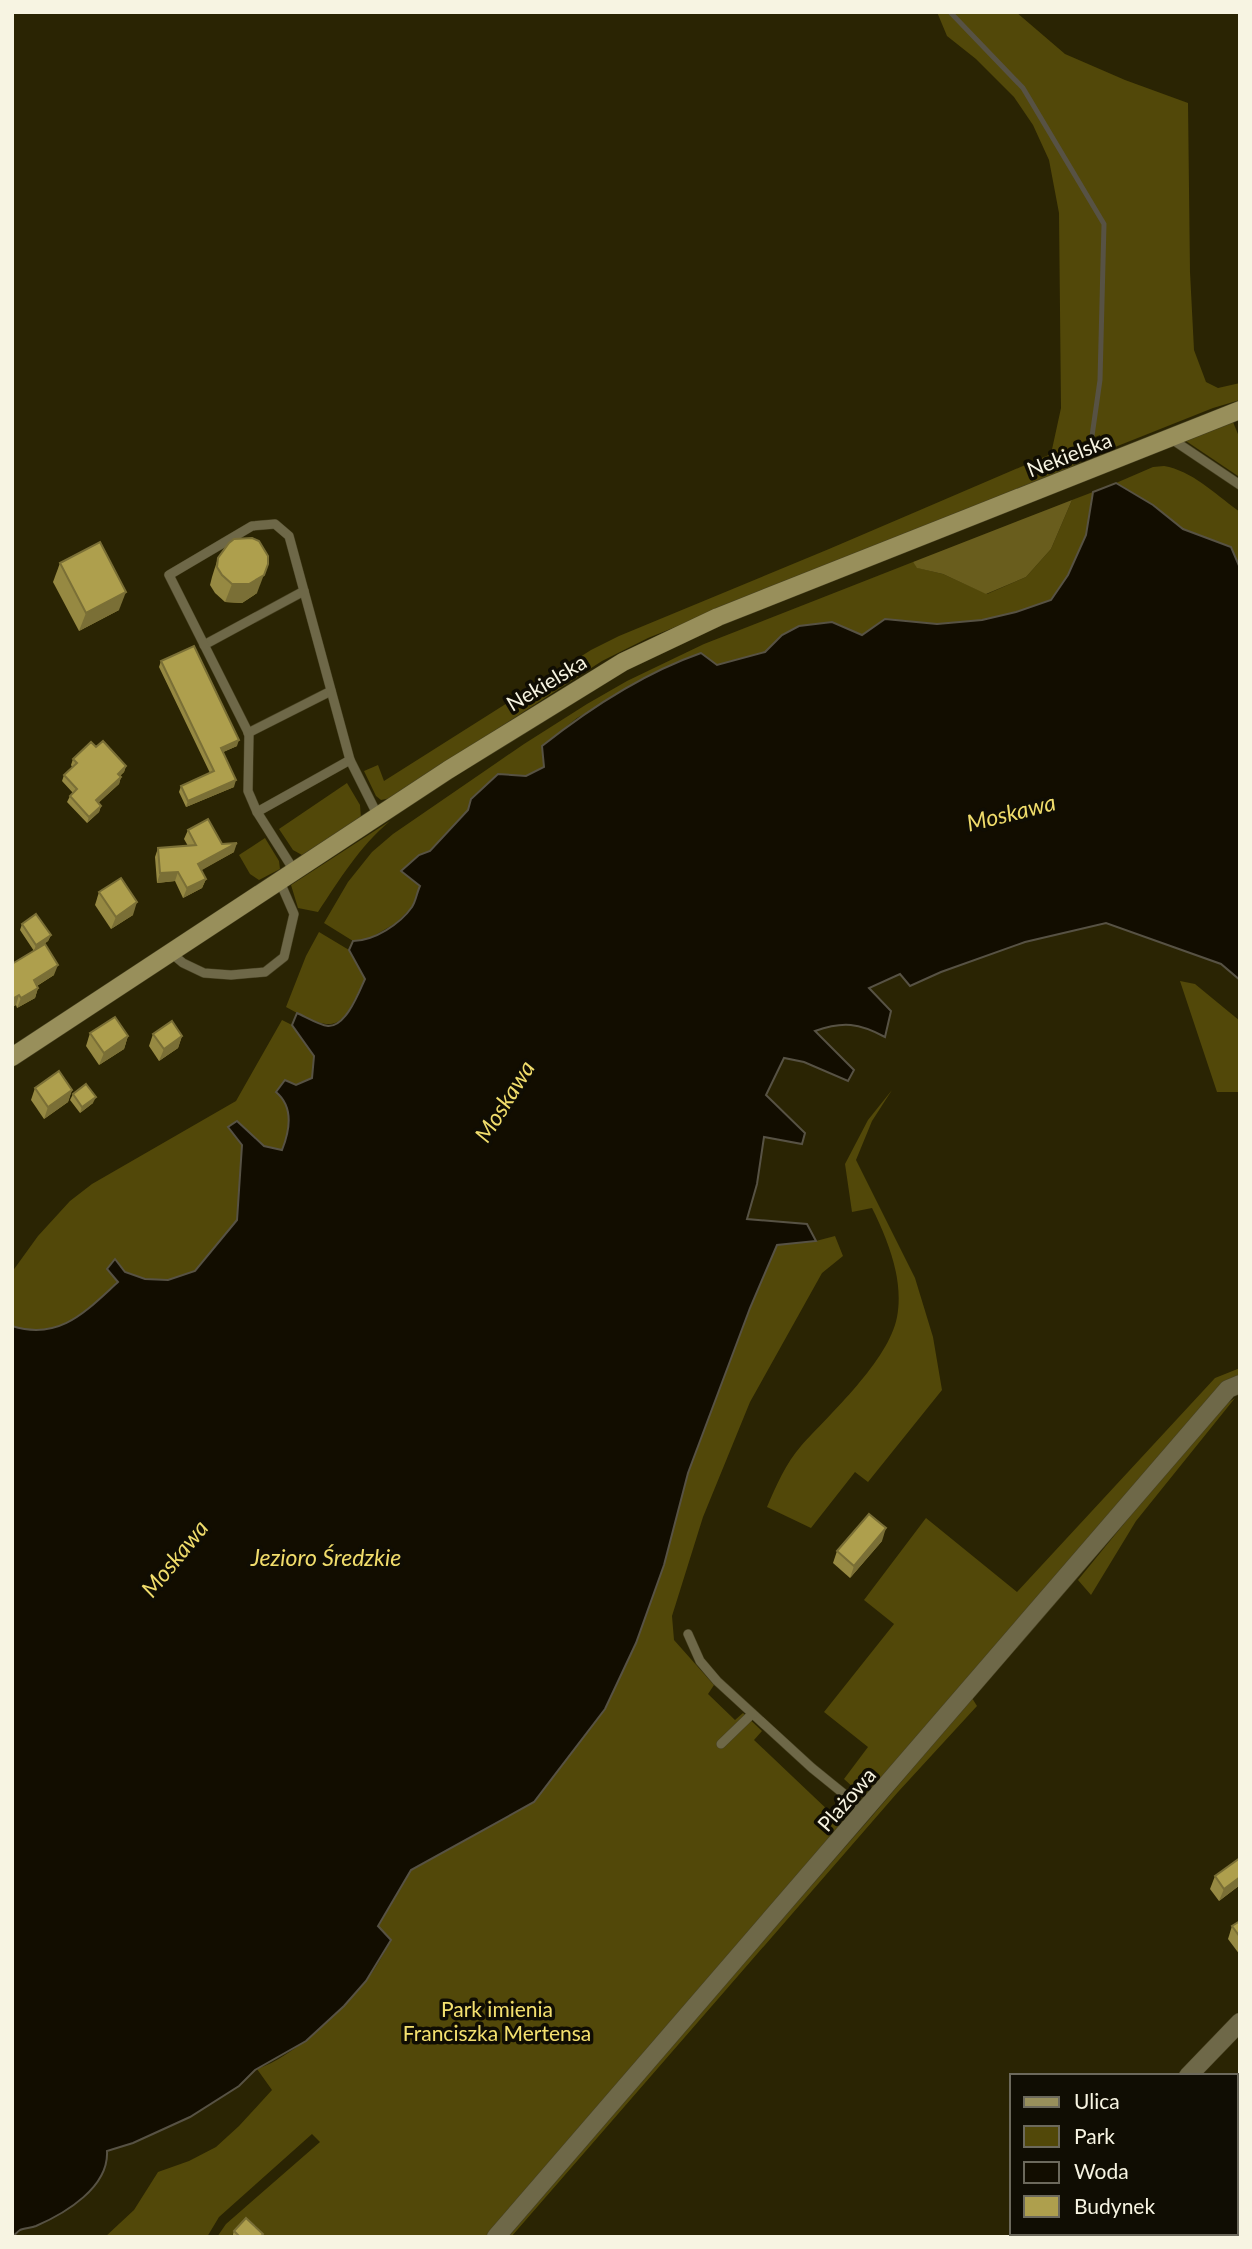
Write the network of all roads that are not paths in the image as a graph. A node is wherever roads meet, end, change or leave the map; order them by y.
1 (1240, 410) edge
2 (1163, 441) junction
3 (1240, 485) edge
4 (304, 591) junction
5 (204, 645) junction
6 (331, 691) junction
7 (248, 733) junction
8 (350, 760) junction
9 (257, 812) junction
10 (378, 816) junction
11 (287, 877) junction
12 (171, 953) junction
13 (12, 1057) edge
14 (1234, 1386) edge
15 (688, 1634) dead end
16 (752, 1714) junction
17 (721, 1744) dead end
18 (865, 1811) junction
19 (1240, 2022) edge
20 (1190, 2074) edge
21 (496, 2237) edge

1 - 2 street, Nekielska
2 - 3 lane
2 - 10 street, Nekielska
4 - 5 lane
4 - 5 lane
4 - 6 lane
5 - 7 lane
6 - 7 lane
6 - 8 lane
7 - 9 lane
8 - 9 lane
8 - 10 lane
9 - 11 lane
10 - 11 street, Nekielska
11 - 12 street, Nekielska
11 - 12 lane
12 - 13 street, Nekielska
14 - 18 street, Plażowa
15 - 16 lane
16 - 17 lane
16 - 18 lane
18 - 21 street, Plażowa
19 - 20 street

